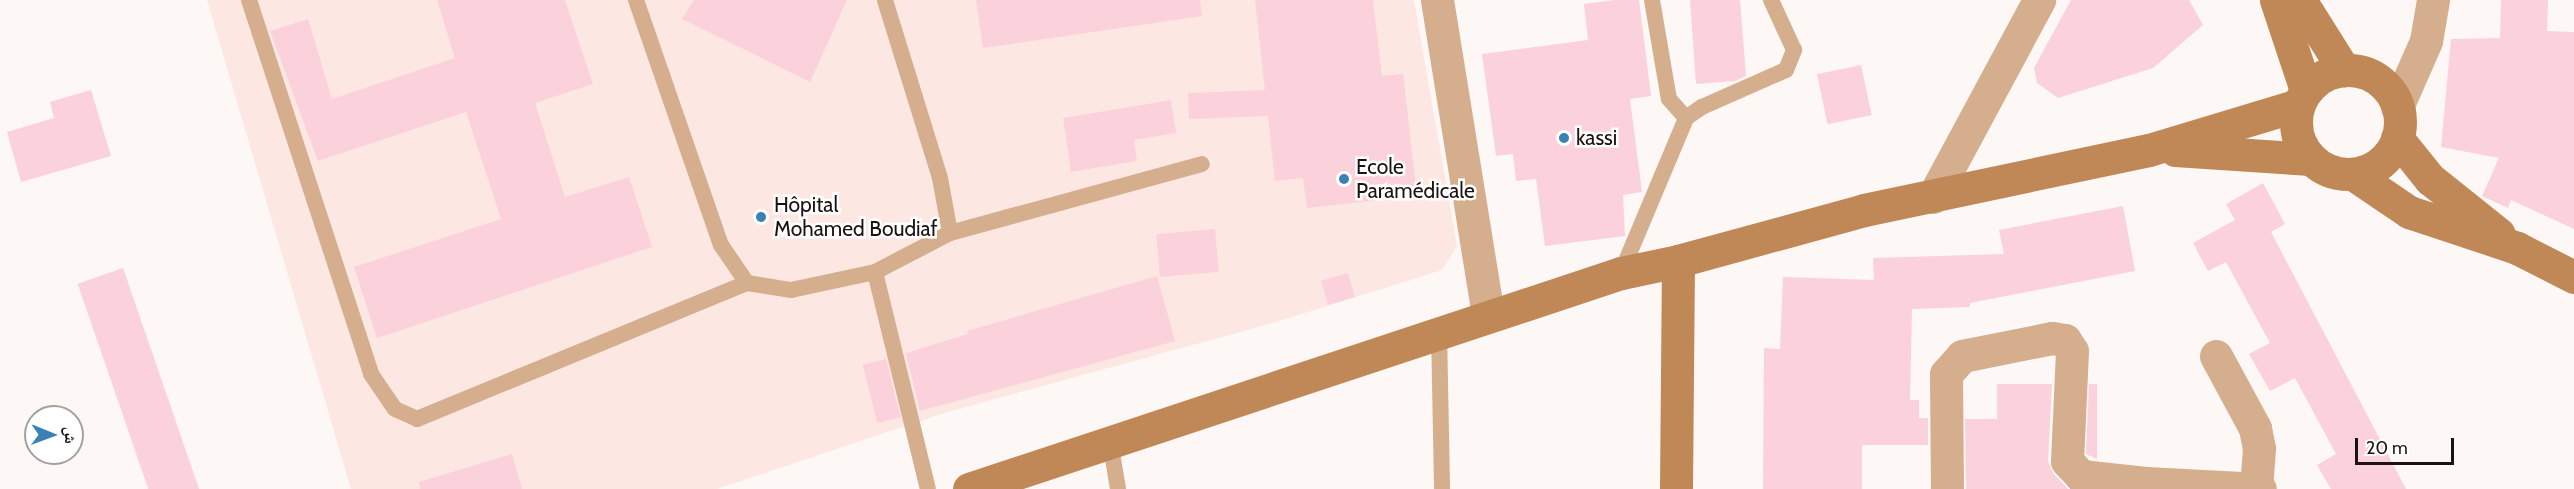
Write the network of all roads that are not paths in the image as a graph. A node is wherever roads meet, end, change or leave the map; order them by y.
1 (249, 0) edge
2 (636, 0) edge
3 (885, 0) edge
4 (1437, 0) edge
5 (1652, 0) edge
6 (1771, 0) edge
7 (2038, 0) edge
8 (2276, 0) edge
9 (2300, 0) edge
10 (2433, 0) edge
11 (2344, 70) junction
12 (2302, 97) junction
13 (1686, 118) junction
14 (2397, 123) junction
15 (2149, 150) junction
16 (2311, 159) junction
17 (1202, 164) dead end
18 (2353, 174) junction
19 (1933, 197) junction
20 (950, 232) junction
21 (2517, 248) junction
22 (1678, 261) junction
23 (875, 272) junction
24 (1621, 273) junction
25 (2574, 277) edge
26 (747, 283) junction
27 (1488, 314) junction
28 (1439, 330) junction
29 (2216, 356) dead end
30 (1110, 441) junction
31 (2146, 486) edge
32 (928, 489) edge
33 (969, 489) edge
34 (1118, 489) edge
35 (1442, 489) edge
36 (1676, 489) edge
37 (1947, 489) edge
38 (2257, 489) edge

1 - 26 lane
2 - 26 lane
3 - 20 lane
4 - 27 street
5 - 13 lane
6 - 13 lane
7 - 19 street
8 - 12 street
9 - 11 street
10 - 14 street
11 - 12 street
11 - 14 street
12 - 15 street
12 - 16 street
13 - 24 lane
14 - 18 street
14 - 21 street
15 - 16 street
15 - 19 street
16 - 18 street
17 - 20 lane
18 - 21 street
19 - 22 street
20 - 23 lane
21 - 25 street
22 - 24 street
22 - 36 street
23 - 26 lane
23 - 32 lane
24 - 27 street
27 - 28 street
28 - 30 street
28 - 35 lane
29 - 38 street
30 - 33 street
30 - 34 lane
31 - 37 street
31 - 38 street

